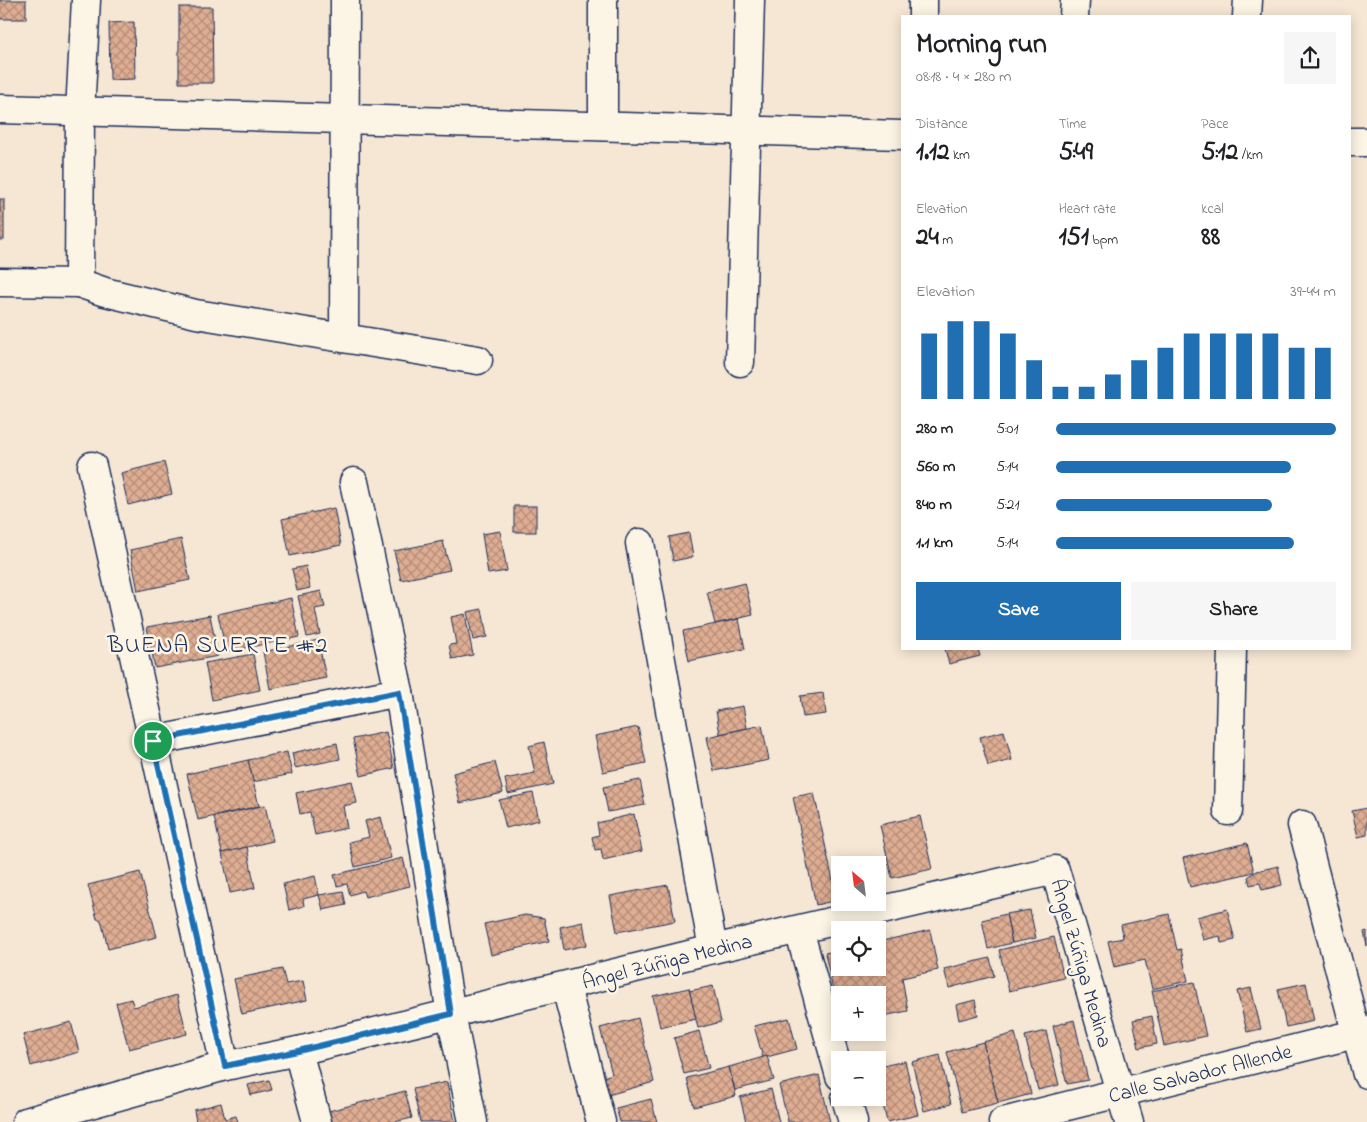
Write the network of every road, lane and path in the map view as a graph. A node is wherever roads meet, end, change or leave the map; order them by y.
1 (86, 0) edge
2 (345, 0) edge
3 (603, 0) edge
4 (750, 0) edge
5 (923, 0) edge
6 (1075, 0) edge
7 (1248, 0) edge
8 (923, 15) edge
9 (1074, 15) edge
10 (1247, 15) edge
11 (0, 109) edge
12 (80, 112) junction
13 (344, 118) junction
14 (603, 126) junction
15 (747, 130) junction
16 (901, 135) edge
17 (1351, 142) edge
18 (1367, 142) edge
19 (0, 282) edge
20 (79, 283) junction
21 (344, 338) junction
22 (478, 360) dead end
23 (740, 362) dead end
24 (92, 466) dead end
25 (354, 482) dead end
26 (640, 544) dead end
27 (1232, 650) edge
28 (399, 692) junction
29 (153, 741) junction
30 (1228, 811) dead end
31 (1302, 825) dead end
32 (798, 930) junction
33 (713, 950) junction
34 (566, 987) junction
35 (451, 1014) junction
36 (1362, 1033) edge
37 (298, 1051) junction
38 (833, 1051) edge
39 (225, 1066) junction
40 (1367, 1074) edge
41 (1120, 1093) junction
42 (848, 1106) edge
43 (26, 1122) edge
44 (317, 1122) edge
45 (473, 1122) edge
46 (601, 1122) edge
47 (853, 1122) edge
48 (1003, 1122) edge
49 (1129, 1122) edge

1 - 12 street
2 - 13 street
3 - 14 street
4 - 15 street
5 - 8 street
6 - 9 street
7 - 10 street
11 - 12 street
12 - 13 street
12 - 20 street
13 - 14 street
13 - 21 street
14 - 15 street
15 - 16 street
15 - 23 street
17 - 18 street
19 - 20 street
20 - 21 street
21 - 22 street
24 - 29 street
25 - 28 street
26 - 33 street
27 - 30 street
28 - 29 street
28 - 35 street
29 - 39 street
31 - 36 street
32 - 33 street, Ángel Zúñiga Medina
32 - 38 street
32 - 41 street, Ángel Zúñiga Medina
33 - 34 street, Ángel Zúñiga Medina
34 - 35 street, Ángel Zúñiga Medina
34 - 46 street
35 - 37 street, Ángel Zúñiga Medina
35 - 45 street
36 - 40 street
36 - 41 street, Calle Salvador Allende
37 - 39 street, Ángel Zúñiga Medina
37 - 44 street
39 - 43 street, Ángel Zúñiga Medina
41 - 48 street, Calle Salvador Allende
41 - 49 street, Ángel Zúñiga Medina
42 - 47 street

